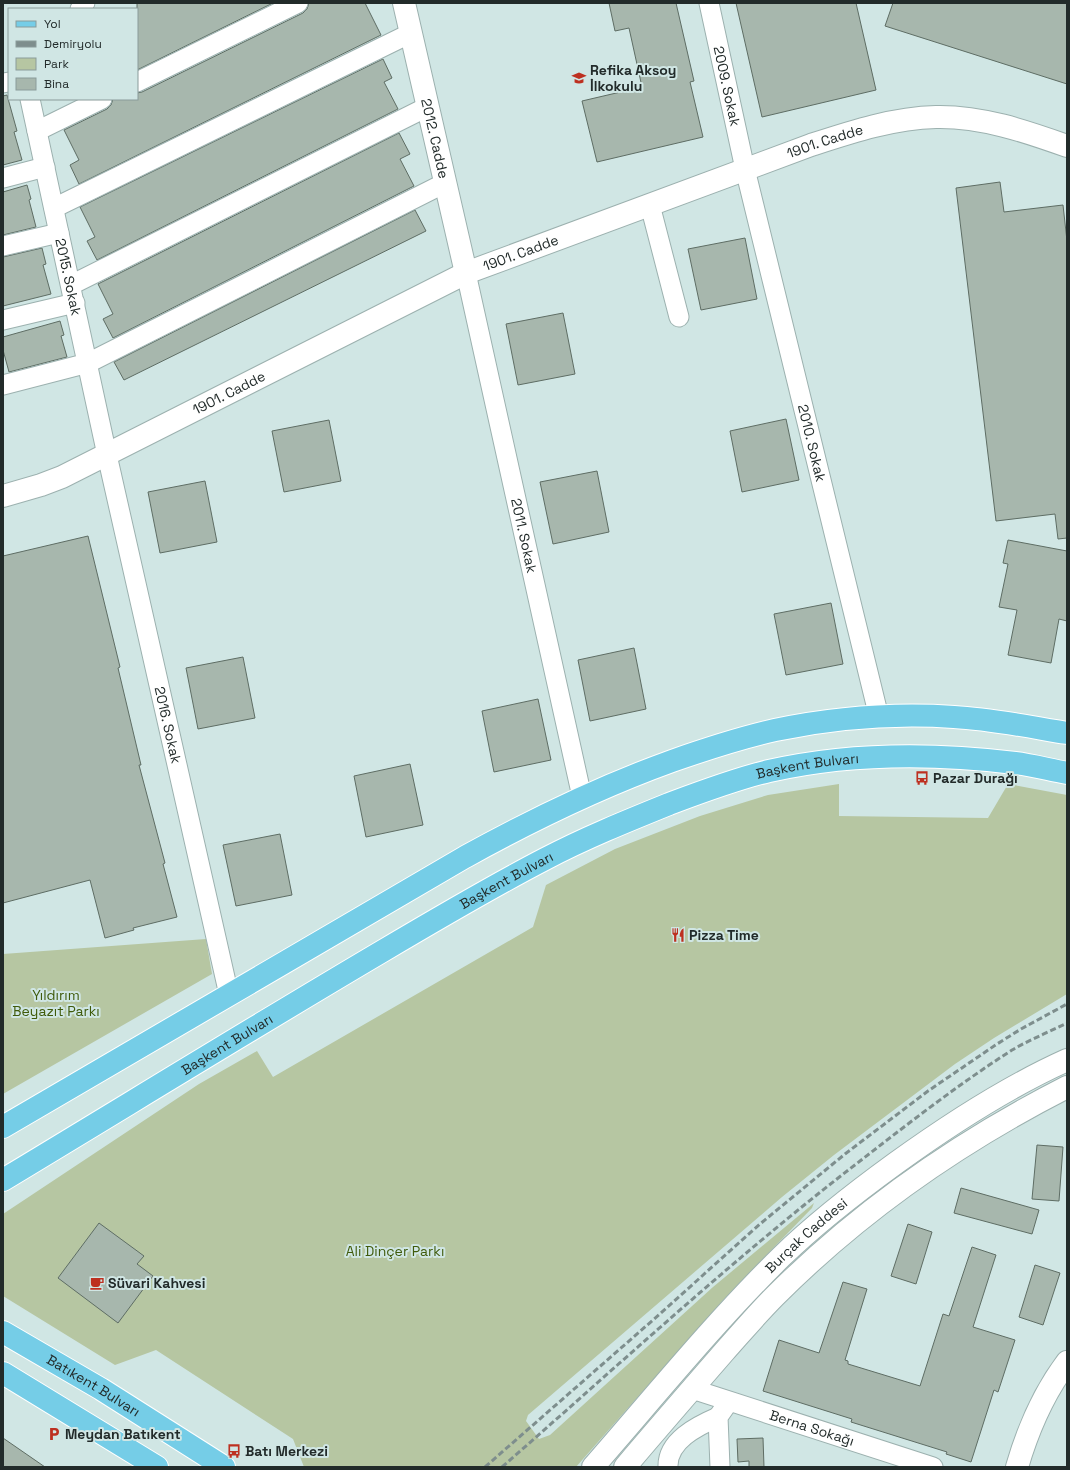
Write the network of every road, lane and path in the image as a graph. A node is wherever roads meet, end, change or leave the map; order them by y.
1 (298, 3) edge
2 (404, 3) edge
3 (709, 3) edge
4 (410, 33) junction
5 (138, 82) edge
6 (30, 100) edge
7 (100, 100) edge
8 (428, 107) junction
9 (37, 131) junction
10 (1067, 146) edge
11 (45, 167) junction
12 (745, 169) junction
13 (3, 178) edge
14 (445, 183) junction
15 (650, 205) junction
16 (54, 208) junction
17 (59, 233) junction
18 (3, 246) edge
19 (466, 273) junction
20 (70, 285) junction
21 (75, 303) junction
22 (679, 318) dead end
23 (3, 320) edge
24 (88, 363) junction
25 (3, 385) edge
26 (107, 455) junction
27 (3, 496) edge
28 (879, 717) junction
29 (1067, 733) edge
30 (1067, 773) edge
31 (582, 798) junction
32 (229, 995) junction
33 (1067, 1060) edge
34 (1067, 1087) edge
35 (3, 1127) edge
36 (3, 1180) edge
37 (3, 1332) edge
38 (1067, 1362) edge
39 (3, 1373) edge
40 (692, 1389) junction
41 (730, 1401) junction
42 (718, 1417) junction
43 (158, 1467) edge
44 (224, 1467) edge
45 (593, 1467) edge
46 (625, 1467) edge
47 (668, 1467) edge
48 (720, 1467) edge
49 (932, 1467) edge
50 (1018, 1467) edge

1 - 5 street
2 - 4 street, 2012. Cadde
3 - 12 street, 2009. Sokak
4 - 8 street, 2012. Cadde
4 - 16 street
6 - 9 street, 2015. Sokak
7 - 9 street
8 - 14 street, 2012. Cadde
8 - 20 street
9 - 11 street, 2015. Sokak
10 - 12 street, 1901. Cadde
11 - 13 street
11 - 16 street, 2015. Sokak
12 - 15 street, 1901. Cadde
12 - 28 street, 2010. Sokak
14 - 19 street, 2012. Cadde
14 - 24 street
15 - 19 street, 1901. Cadde
15 - 22 street
16 - 17 street, 2015. Sokak
17 - 18 street
17 - 20 street, 2015. Sokak
19 - 26 street, 1901. Cadde
19 - 31 street, 2011. Sokak
20 - 21 street, 2015. Sokak
21 - 23 street
21 - 24 street, 2015. Sokak
24 - 25 street
24 - 26 street, 2015. Sokak
26 - 27 street, 1901. Cadde
26 - 32 street, 2016. Sokak
28 - 29 main road
28 - 31 main road
30 - 36 main road, Başkent Bulvarı
31 - 32 main road
32 - 35 main road
33 - 45 street, Burçak Caddesi
34 - 40 street, Burçak Caddesi
37 - 44 main road, Batıkent Bulvarı
38 - 50 street
39 - 43 main road
40 - 41 street, Berna Sokağı
40 - 46 street, Burçak Caddesi
41 - 42 street
41 - 49 street, Berna Sokağı
42 - 47 street
42 - 48 street

